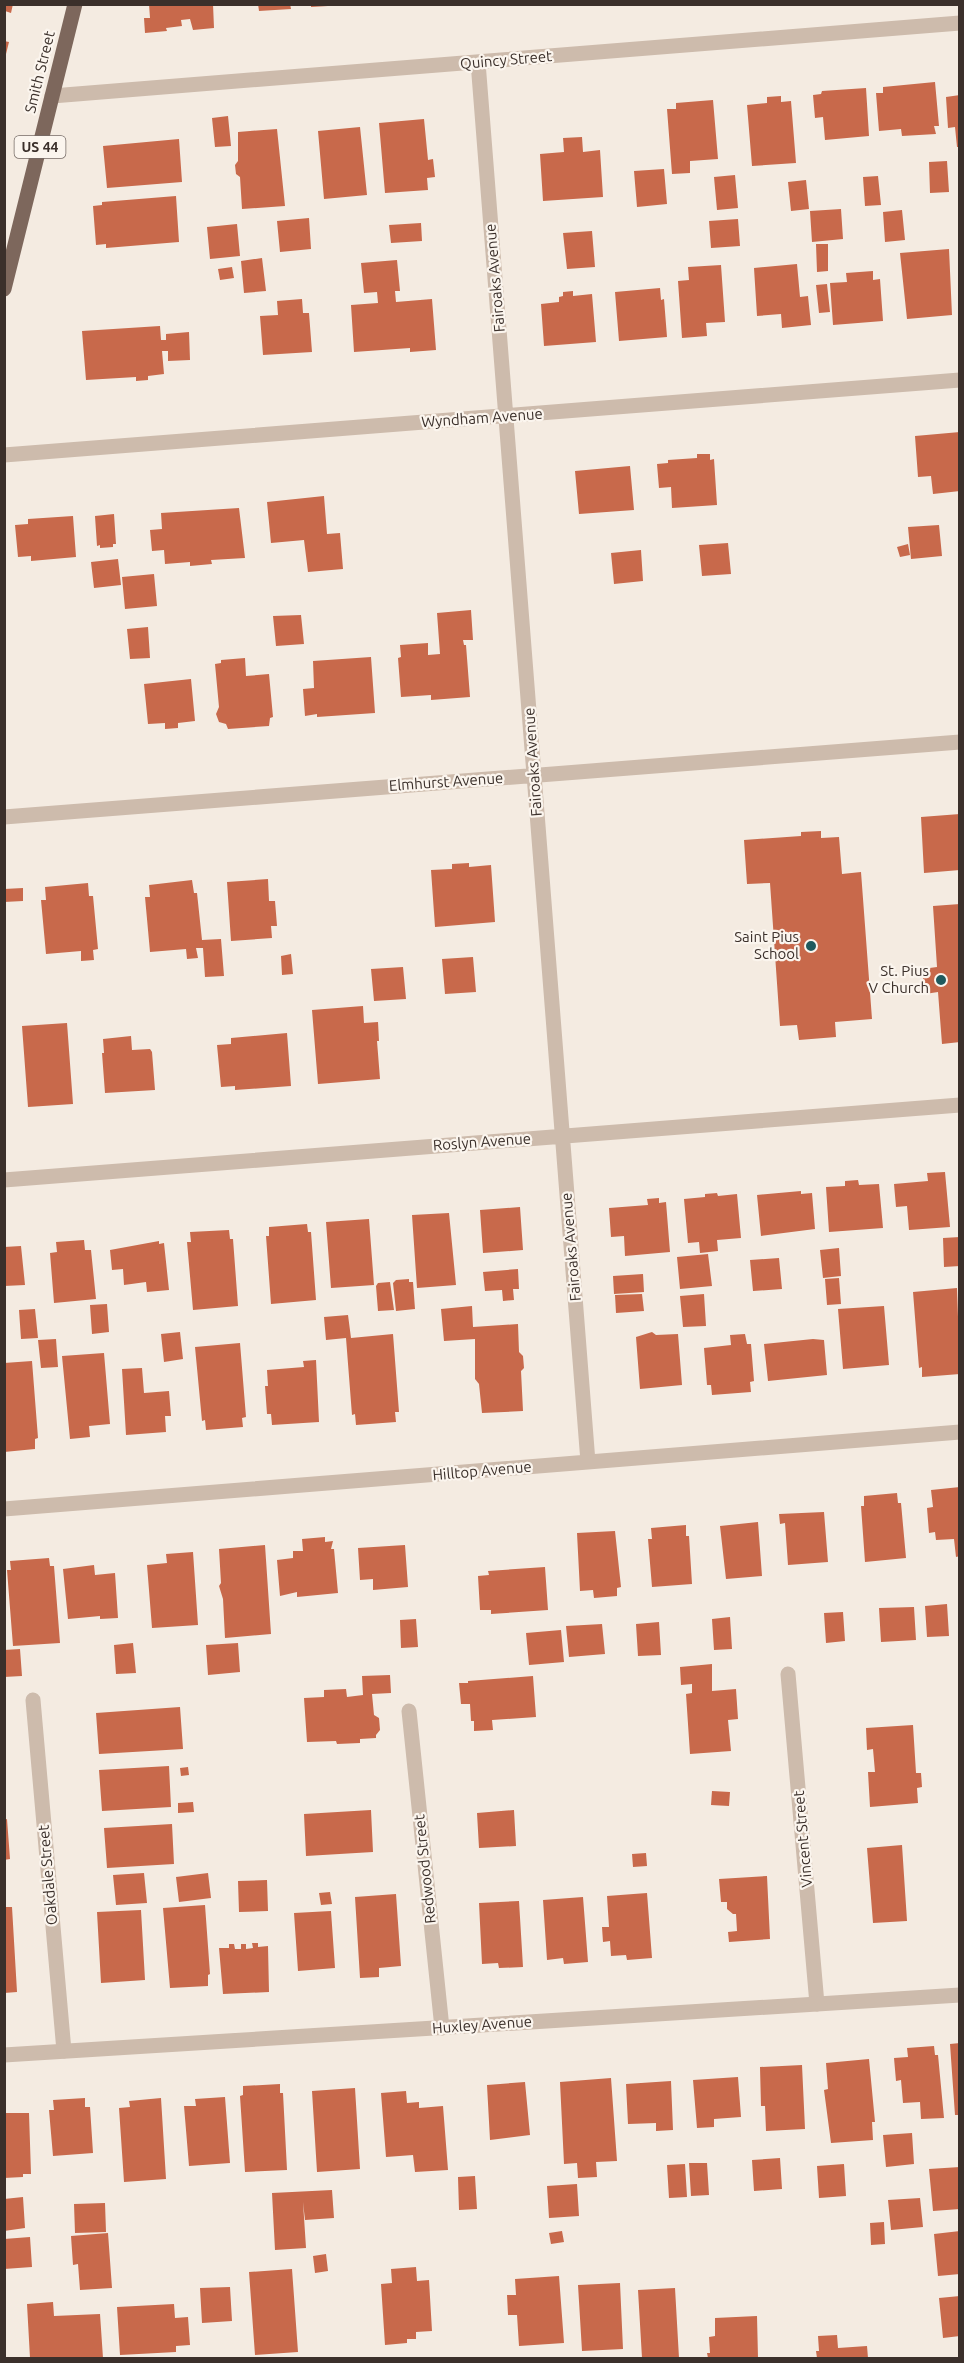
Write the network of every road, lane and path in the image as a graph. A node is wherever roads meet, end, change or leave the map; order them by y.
1 (75, 4) edge
2 (960, 23) edge
3 (478, 62) junction
4 (52, 96) junction
5 (4, 289) edge
6 (960, 380) edge
7 (506, 416) junction
8 (4, 455) edge
9 (960, 742) edge
10 (534, 775) junction
11 (4, 817) edge
12 (960, 1105) edge
13 (562, 1136) junction
14 (4, 1180) edge
15 (960, 1432) edge
16 (588, 1462) junction
17 (4, 1509) edge
18 (788, 1674) dead end
19 (33, 1700) dead end
20 (409, 1711) dead end
21 (960, 1995) edge
22 (817, 2004) junction
23 (442, 2028) junction
24 (64, 2051) junction
25 (4, 2055) edge

1 - 4 main road, Smith Street / US 44
2 - 3 street, Quincy Street
3 - 4 street, Quincy Street
3 - 7 street, Fairoaks Avenue
4 - 5 main road, Smith Street / US 44
6 - 7 street, Wyndham Avenue
7 - 8 street, Wyndham Avenue
7 - 10 street, Fairoaks Avenue
9 - 10 street, Elmhurst Avenue
10 - 11 street, Elmhurst Avenue
10 - 13 street, Fairoaks Avenue
12 - 13 street, Roslyn Avenue
13 - 14 street, Roslyn Avenue
13 - 16 street, Fairoaks Avenue
15 - 16 street, Hilltop Avenue
16 - 17 street, Hilltop Avenue
18 - 22 street, Vincent Street
19 - 24 street, Oakdale Street
20 - 23 street, Redwood Street
21 - 22 street, Huxley Avenue
22 - 23 street, Huxley Avenue
23 - 24 street, Huxley Avenue
24 - 25 street, Huxley Avenue

